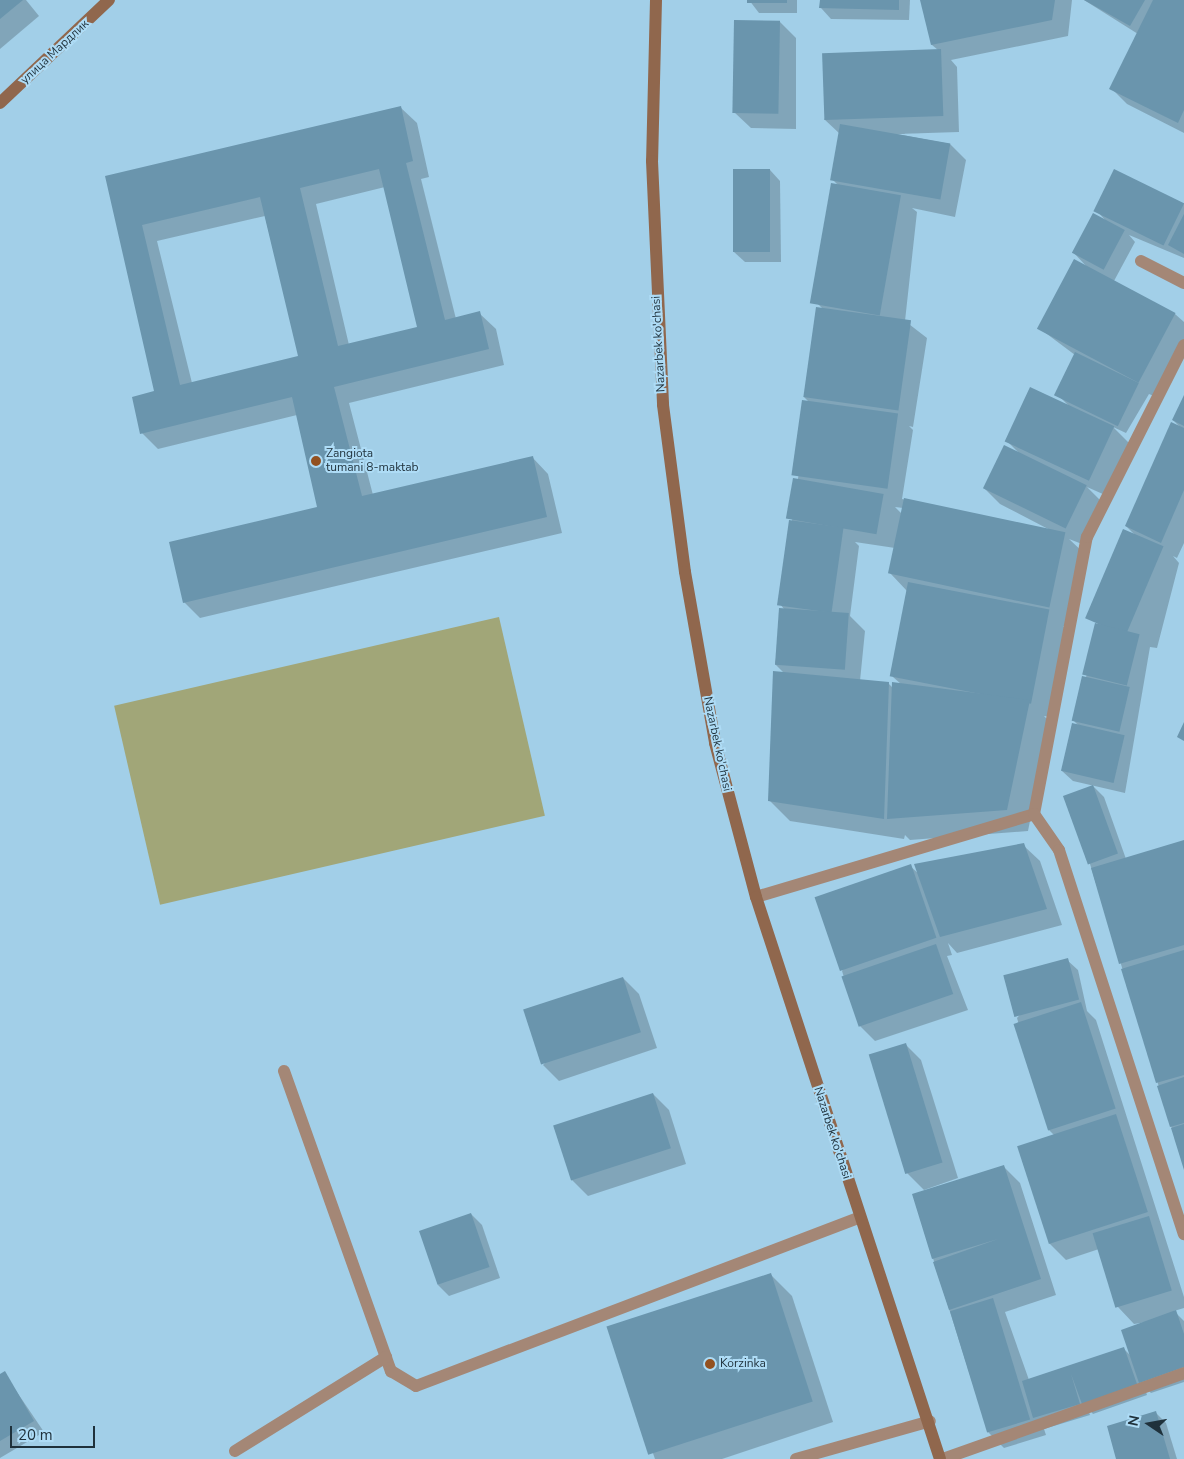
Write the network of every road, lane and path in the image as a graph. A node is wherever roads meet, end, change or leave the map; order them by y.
1 (109, 0) edge
2 (656, 0) edge
3 (0, 103) edge
4 (1141, 261) dead end
5 (1184, 283) edge
6 (1184, 345) edge
7 (1034, 814) junction
8 (756, 897) junction
9 (284, 1071) dead end
10 (859, 1218) junction
11 (1184, 1234) edge
12 (386, 1357) junction
13 (1184, 1373) edge
14 (930, 1421) junction
15 (235, 1451) dead end
16 (796, 1459) edge
17 (942, 1459) edge

1 - 3 main road, улица Мардлик
2 - 8 main road, Nazarbek ko'chasi
4 - 5 street
6 - 7 street
7 - 8 street
7 - 11 street
8 - 10 main road, Nazarbek ko'chasi
9 - 12 street
10 - 12 street
10 - 14 main road, Nazarbek ko'chasi
12 - 15 street
13 - 17 street
14 - 16 street
14 - 17 main road, Nazarbek ko'chasi

